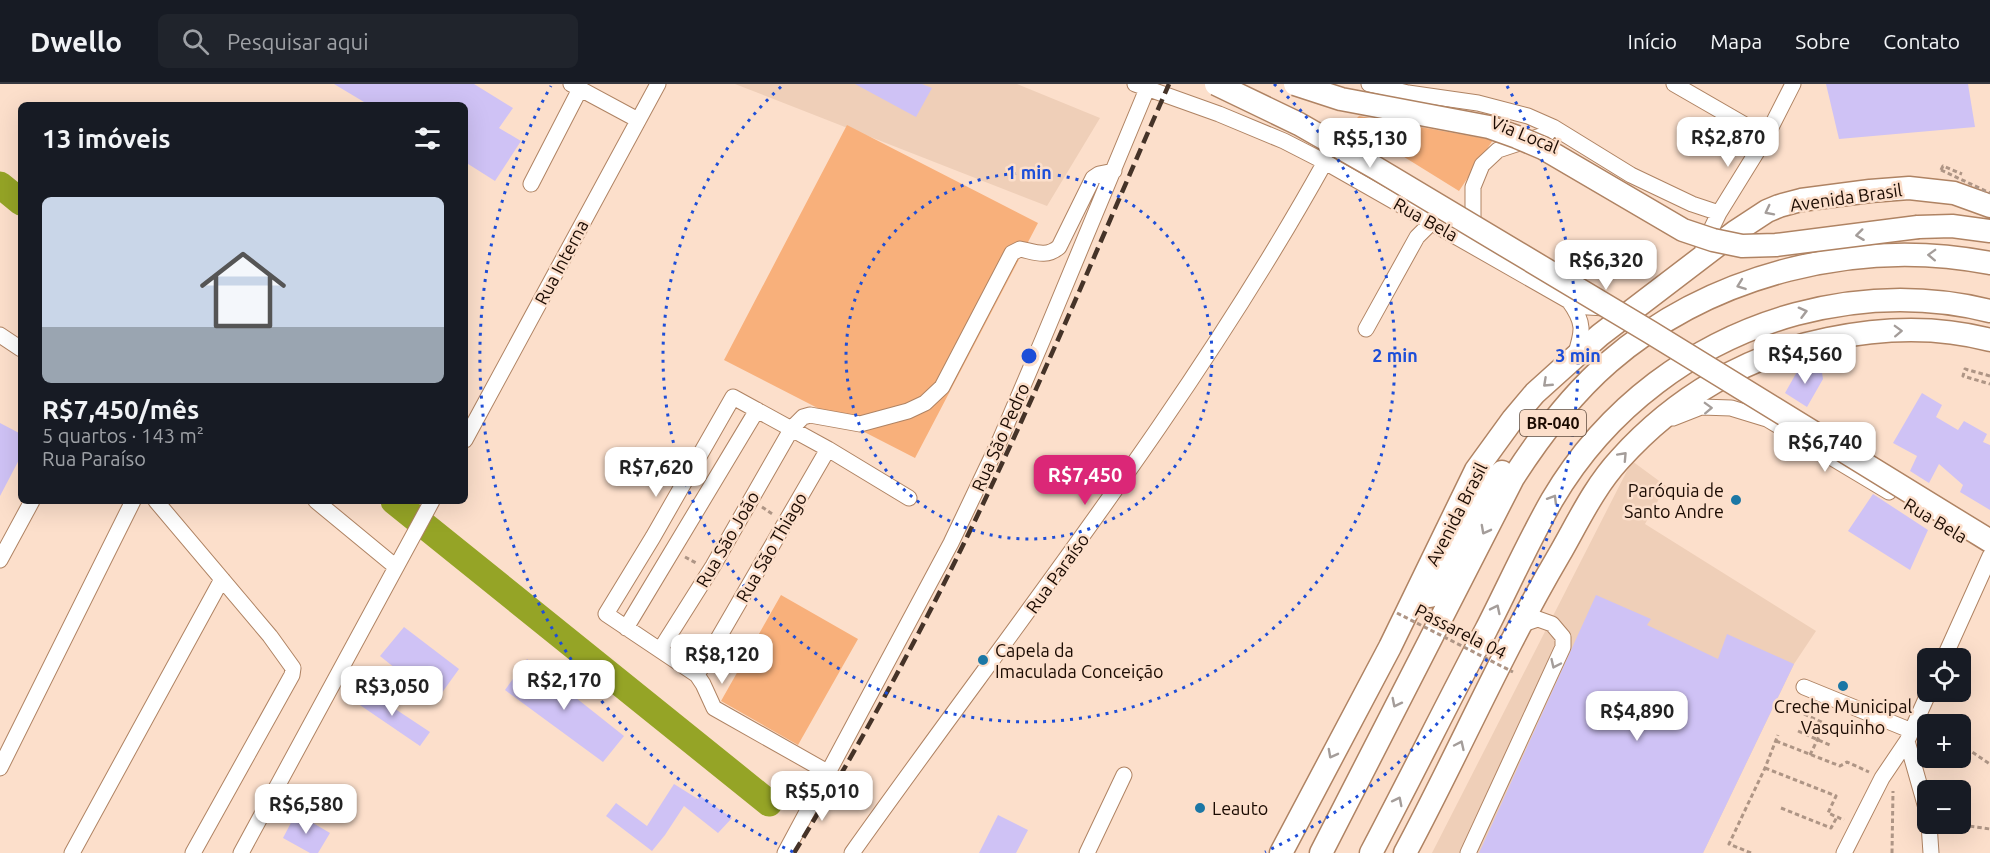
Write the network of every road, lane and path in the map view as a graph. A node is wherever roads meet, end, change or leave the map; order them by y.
1 (658, 84) edge
2 (1216, 84) edge
3 (1248, 84) edge
4 (1295, 84) edge
5 (1321, 84) edge
6 (1369, 84) edge
7 (1674, 84) edge
8 (1793, 84) edge
9 (576, 86) edge
10 (1141, 87) edge
11 (1410, 89) edge
12 (638, 120) junction
13 (1553, 127) junction
14 (1537, 136) junction
15 (1766, 137) junction
16 (1325, 162) junction
17 (1941, 170) dead end
18 (1114, 171) junction
19 (531, 184) dead end
20 (1990, 193) edge
21 (1990, 206) edge
22 (1719, 213) junction
23 (1432, 222) junction
24 (1712, 228) junction
25 (1990, 231) edge
26 (1473, 246) junction
27 (1990, 263) edge
28 (1690, 267) junction
29 (1569, 301) junction
30 (1640, 304) junction
31 (1990, 311) edge
32 (1366, 328) dead end
33 (0, 335) edge
34 (1990, 340) edge
35 (18, 348) edge
36 (1575, 357) junction
37 (1988, 376) edge
38 (1990, 384) edge
39 (1565, 406) junction
40 (757, 410) junction
41 (1653, 426) junction
42 (792, 428) junction
43 (468, 434) edge
44 (828, 449) junction
45 (909, 498) dead end
46 (749, 499) junction
47 (30, 504) edge
48 (132, 504) edge
49 (159, 504) edge
50 (320, 504) edge
51 (430, 505) edge
52 (785, 522) junction
53 (1990, 527) edge
54 (1990, 541) edge
55 (1990, 554) edge
56 (0, 560) edge
57 (396, 567) junction
58 (222, 579) junction
59 (1396, 613) dead end
60 (1520, 625) junction
61 (626, 628) junction
62 (1390, 647) junction
63 (1948, 648) edge
64 (660, 650) junction
65 (1513, 672) dead end
66 (697, 675) junction
67 (1804, 687) dead end
68 (1925, 702) edge
69 (1804, 714) dead end
70 (1825, 724) junction
71 (1797, 731) dead end
72 (1840, 731) dead end
73 (1778, 735) dead end
74 (1910, 736) junction
75 (1818, 740) junction
76 (1776, 741) junction
77 (1832, 746) dead end
78 (1971, 751) edge
79 (1810, 755) junction
80 (1990, 764) edge
81 (0, 768) edge
82 (1765, 768) junction
83 (829, 773) junction
84 (1124, 775) dead end
85 (1883, 776) junction
86 (1920, 780) edge
87 (1781, 808) dead end
88 (1971, 826) edge
89 (1990, 829) edge
90 (1930, 834) edge
91 (72, 853) edge
92 (193, 853) edge
93 (241, 853) edge
94 (785, 853) edge
95 (852, 853) edge
96 (1088, 853) edge
97 (1281, 853) edge
98 (1321, 853) edge
99 (1371, 853) edge
100 (1405, 853) edge
101 (1468, 853) edge
102 (1751, 853) edge
103 (1844, 853) edge
104 (1892, 853) edge
105 (1931, 853) edge

1 - 12 street, Rua Interna
2 - 54 highway, bridge
3 - 53 highway
25 -> 4 highway, bridge
5 - 14 street, Via Local
6 - 11 street
7 - 15 street
8 - 15 street
9 - 12 street
9 - 19 street
10 - 16 street, Rua Bela
10 - 18 street, Rua São Pedro
11 - 13 street
12 - 43 street, Rua Interna
13 - 14 street
13 - 22 street
14 - 24 street, Via Local
14 - 26 street
15 - 22 street
16 - 23 street, Rua Bela
16 - 95 street, Rua Paraíso
17 - 20 path, bridge
18 - 42 street
18 - 83 street, Rua São Pedro
21 -> 28 highway, Avenida Brasil
22 - 24 street
23 - 26 street, Rua Bela
23 - 32 street
24 - 28 street
26 - 29 street, Rua Bela
27 -> 39 highway, Avenida Brasil / BR-040
28 - 30 highway, Avenida Brasil
29 - 30 street, Rua Bela
29 - 36 street
30 - 36 highway, Avenida Brasil
99 -> 31 highway, BR-040
33 - 35 street
41 -> 34 highway
36 -> 62 highway, Avenida Brasil
37 - 38 path
39 - 62 highway
39 -> 98 highway, Avenida Brasil / BR-040
40 - 42 street
40 - 61 street
40 - 61 street
41 -> 55 street, Rua Bela
60 -> 41 highway
42 - 44 street
42 - 46 street, Rua São João
44 - 45 street
44 - 52 street, Rua São Thiago
46 - 52 path
46 - 64 street, Rua São João
47 - 56 street
48 - 81 street
49 - 58 street
50 - 57 street
51 - 57 street
52 - 66 street, Rua São Thiago
55 - 63 street
57 - 93 street
58 - 91 street
58 - 92 street
59 - 65 path, Passarela 04, bridge
100 -> 60 highway
60 -> 101 street
61 - 64 street
62 -> 97 highway, Avenida Brasil
64 - 66 street
66 - 83 street
67 - 74 street
68 - 74 street
69 - 70 path
70 - 72 path
70 - 75 path
71 - 75 path
73 - 76 path
74 - 85 street
74 - 86 street
75 - 77 path
75 - 79 path
76 - 79 path
76 - 82 path
78 - 80 path
79 - 85 path
82 - 87 path
82 - 102 path
83 - 94 street, Rua São Pedro
84 - 96 street
85 - 103 street
85 - 104 path
88 - 89 path
90 - 105 street

